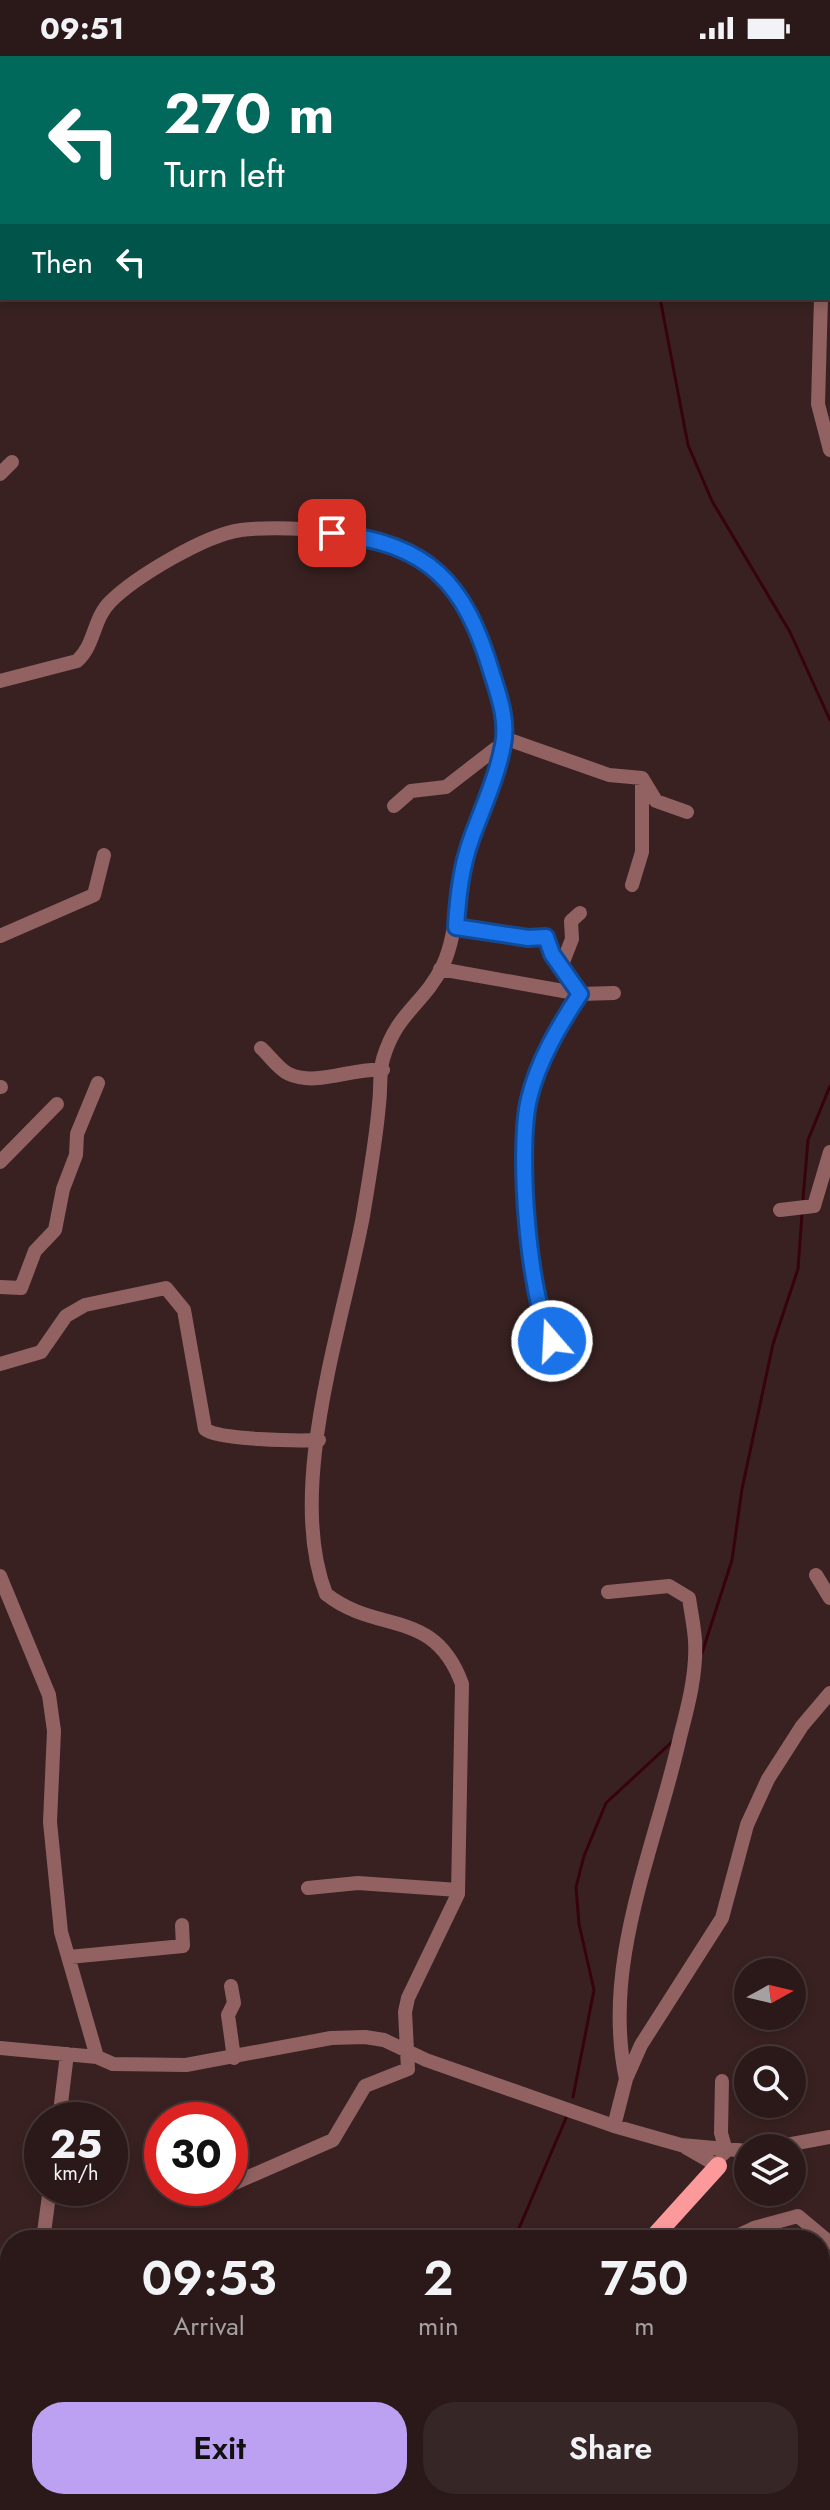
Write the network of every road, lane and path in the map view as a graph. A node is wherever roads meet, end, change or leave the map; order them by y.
1 (821, 300) edge
2 (830, 450) edge
3 (12, 462) dead end
4 (0, 474) edge
5 (0, 681) edge
6 (504, 743) junction
7 (642, 778) junction
8 (394, 806) dead end
9 (687, 812) dead end
10 (104, 855) dead end
11 (632, 885) dead end
12 (580, 913) dead end
13 (456, 927) junction
14 (0, 936) edge
15 (561, 967) junction
16 (440, 969) junction
17 (614, 993) dead end
18 (580, 994) junction
19 (261, 1048) dead end
20 (382, 1070) junction
21 (98, 1083) dead end
22 (57, 1104) dead end
23 (830, 1152) edge
24 (0, 1162) edge
25 (780, 1210) dead end
26 (0, 1287) edge
27 (552, 1341) dead end
28 (0, 1364) edge
29 (319, 1440) junction
30 (816, 1575) dead end
31 (0, 1576) edge
32 (608, 1592) dead end
33 (830, 1598) edge
34 (830, 1693) edge
35 (308, 1888) dead end
36 (458, 1890) junction
37 (182, 1925) dead end
38 (69, 1957) junction
39 (231, 1986) dead end
40 (0, 2048) edge
41 (410, 2053) junction
42 (67, 2054) junction
43 (97, 2057) junction
44 (234, 2058) junction
45 (626, 2079) junction
46 (722, 2081) dead end
47 (61, 2102) edge
48 (614, 2126) junction
49 (830, 2137) edge
50 (806, 2141) edge
51 (703, 2151) junction
52 (734, 2155) edge
53 (722, 2158) junction
54 (248, 2177) edge
55 (694, 2190) junction
56 (48, 2206) edge
57 (44, 2230) edge
58 (665, 2230) edge
59 (750, 2230) edge
60 (815, 2230) edge

1 - 2 street
3 - 4 street
5 - 6 street
6 - 7 street
6 - 8 street
6 - 13 street
7 - 9 street
7 - 11 street
10 - 14 street
12 - 15 street
13 - 15 street
13 - 16 street
15 - 18 street
16 - 18 street
16 - 20 street
17 - 18 street
18 - 27 street
19 - 20 street
20 - 29 street
21 - 26 street
22 - 24 street
23 - 25 street
28 - 29 street
29 - 36 street
30 - 33 street
31 - 38 street
32 - 45 street
34 - 45 street
35 - 36 street
36 - 41 street
37 - 38 street
38 - 43 street
39 - 44 street
40 - 42 street
41 - 44 street
41 - 48 street
41 - 54 street
42 - 43 street
42 - 47 street
43 - 44 street
45 - 48 street
46 - 53 street
48 - 51 street
49 - 50 street
51 - 53 street
51 - 55 street
52 - 53 street
53 - 55 main road
55 - 58 main road
56 - 57 street
59 - 60 street

